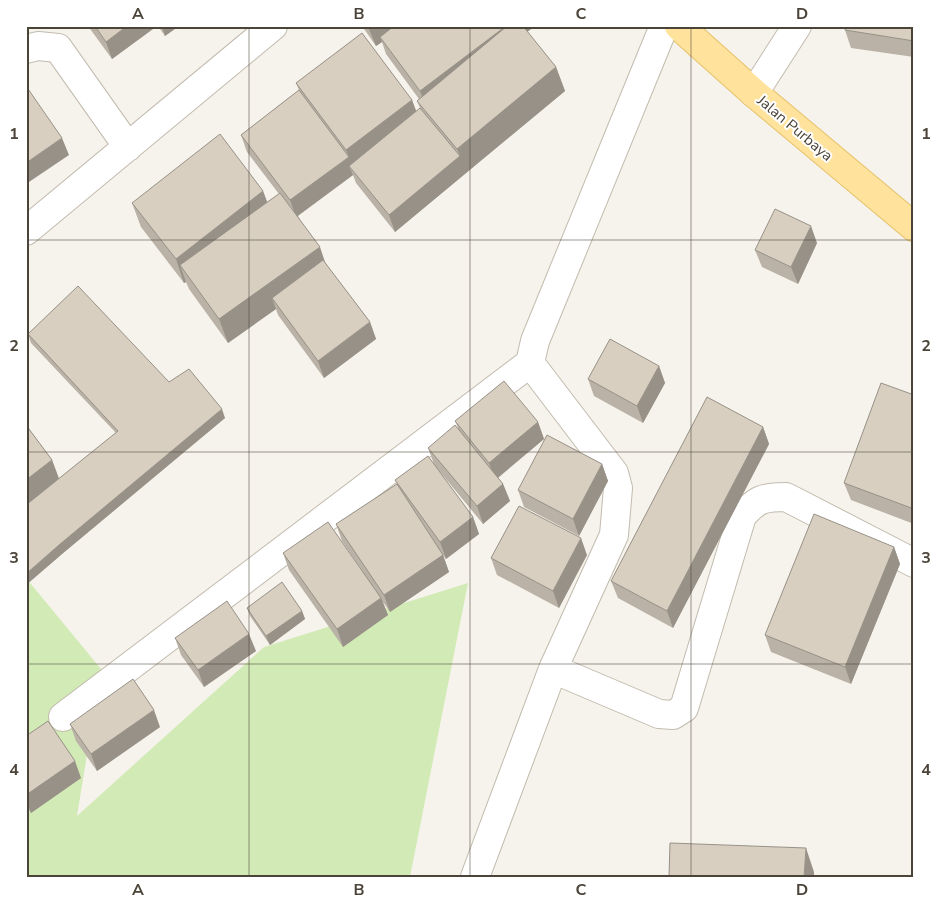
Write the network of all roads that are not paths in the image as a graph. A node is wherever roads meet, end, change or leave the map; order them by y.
1 (273, 26) edge
2 (664, 26) edge
3 (679, 26) edge
4 (797, 26) edge
5 (26, 48) edge
6 (754, 93) junction
7 (128, 147) junction
8 (914, 227) edge
9 (26, 231) edge
10 (530, 363) junction
11 (914, 563) edge
12 (553, 669) junction
13 (63, 717) dead end
14 (475, 877) edge

1 - 7 street
2 - 10 street
3 - 6 main road, Jalan Purbaya
4 - 6 street
5 - 7 street
6 - 8 main road, Jalan Purbaya
7 - 9 street
10 - 12 street
10 - 13 street
11 - 12 street
12 - 14 street

